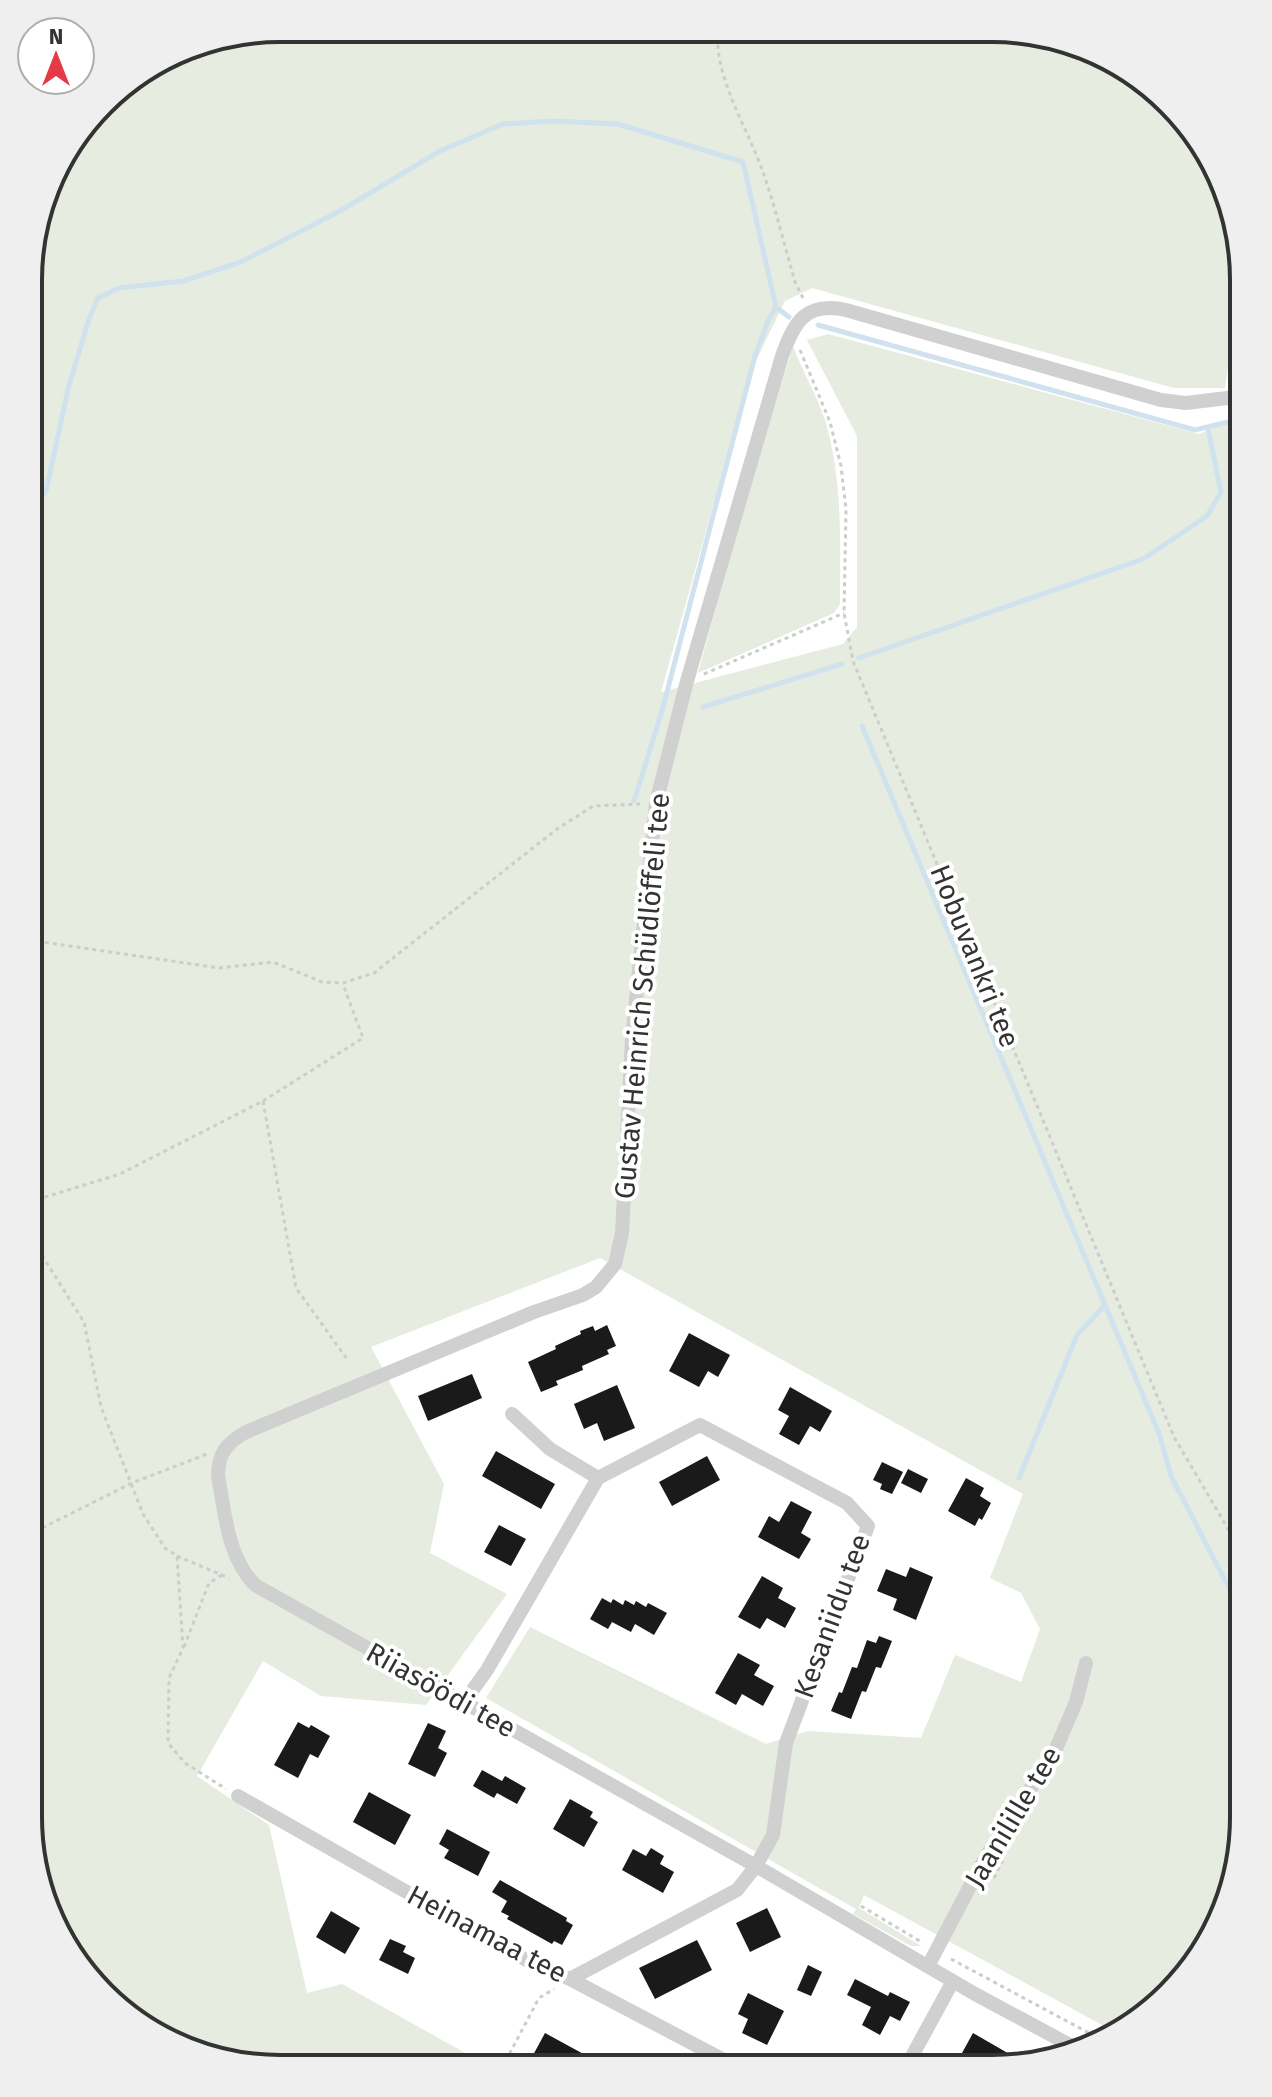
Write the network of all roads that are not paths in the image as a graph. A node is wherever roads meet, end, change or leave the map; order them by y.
1 (1230, 398) edge
2 (512, 1414) dead end
3 (225, 1447) joint
4 (598, 1478) junction
5 (1086, 1663) dead end
6 (464, 1702) junction
7 (238, 1796) road end
8 (756, 1866) junction
9 (928, 1966) junction
10 (570, 1979) junction
11 (953, 1981) junction
12 (1066, 2043) edge
13 (714, 2055) edge
14 (913, 2055) edge

1 - 3 street, Gustav Heinrich Schüdlöffeli tee
2 - 4 street
3 - 6 street, Riiasöödi tee
4 - 6 street
4 - 8 street, Kesaniidu tee
5 - 9 street, Jaanilille tee
6 - 8 street, Riiasöödi tee
7 - 10 street, Heinamaa tee
8 - 9 street, Riiasöödi tee
8 - 10 street
9 - 11 street, Riiasöödi tee
10 - 13 street, Heinamaa tee
11 - 12 street, Riiasöödi tee
11 - 14 street

